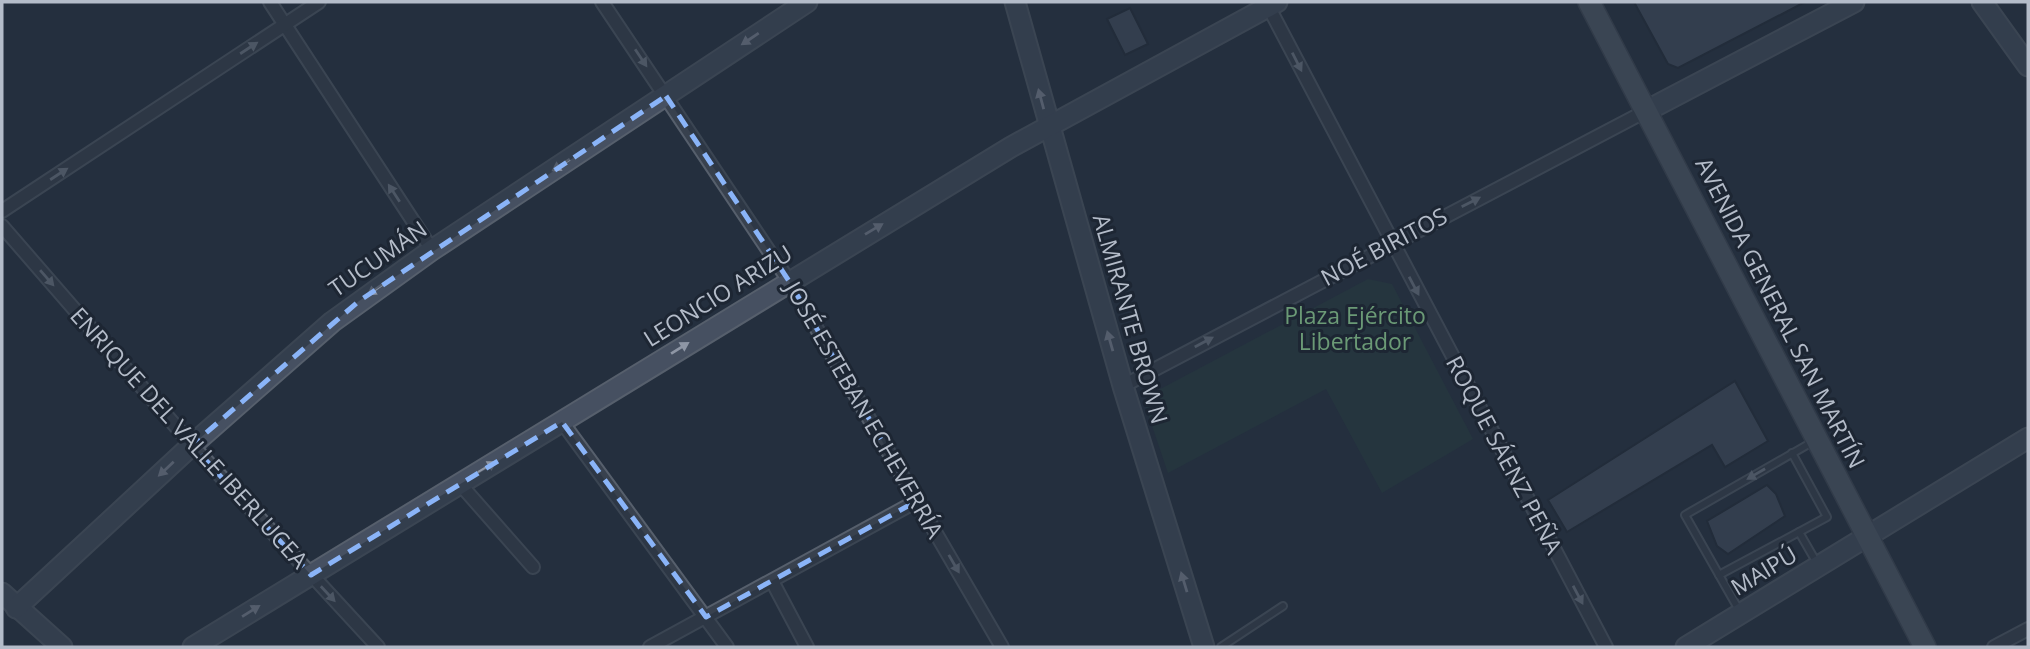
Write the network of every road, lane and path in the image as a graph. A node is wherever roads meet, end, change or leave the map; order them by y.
1 (270, 2) edge
2 (319, 2) edge
3 (602, 2) edge
4 (807, 2) edge
5 (1015, 2) edge
6 (1589, 2) edge
7 (1854, 2) edge
8 (1982, 2) edge
9 (1270, 3) edge
10 (787, 7) edge
11 (285, 24) junction
12 (2028, 66) edge
13 (666, 96) junction
14 (1646, 111) junction
15 (1048, 126) junction
16 (2, 211) edge
17 (2, 226) edge
18 (1391, 243) junction
19 (432, 250) junction
20 (789, 281) junction
21 (1123, 386) junction
22 (562, 422) junction
23 (2028, 438) edge
24 (1816, 440) junction
25 (192, 444) junction
26 (1793, 453) junction
27 (460, 484) junction
28 (917, 501) junction
29 (1799, 532) junction
30 (1867, 537) junction
31 (533, 567) dead end
32 (1819, 567) junction
33 (311, 575) junction
34 (1719, 575) junction
35 (772, 581) junction
36 (2, 593) edge
37 (1283, 606) dead end
38 (16, 608) junction
39 (1741, 614) junction
40 (706, 617) junction
41 (2028, 629) edge
42 (1692, 646) edge
43 (62, 647) edge
44 (193, 647) edge
45 (378, 647) edge
46 (650, 647) edge
47 (727, 647) edge
48 (807, 647) edge
49 (1002, 647) edge
50 (1204, 647) edge
51 (1221, 647) edge
52 (1606, 647) edge
53 (1925, 647) edge
54 (1994, 647) edge

1 - 11 street
2 - 11 street
3 -> 13 street, JOSÉ ESTEBAN ECHEVERRÍA
4 - 10 street, TUCUMÁN
15 -> 5 street, ALMIRANTE BROWN
6 - 14 main road, AVENIDA GENERAL SAN MARTÍN
7 - 14 street
8 - 12 street
9 - 15 street, LEONCIO ARIZU
9 -> 18 street, ROQUE SÁENZ PEÑA
10 -> 13 street, TUCUMÁN
16 -> 11 street
19 -> 11 street
13 -> 19 street, TUCUMÁN
13 - 20 street, JOSÉ ESTEBAN ECHEVERRÍA
18 -> 14 street, NOÉ BIRITOS
14 - 24 main road, AVENIDA GENERAL SAN MARTÍN
20 -> 15 street, LEONCIO ARIZU
21 -> 15 street, ALMIRANTE BROWN
17 -> 25 street, ENRIQUE DEL VALLE IBERLUCEA
21 -> 18 street, NOÉ BIRITOS
18 -> 52 street, ROQUE SÁENZ PEÑA
19 -> 25 street, TUCUMÁN
22 -> 20 street, LEONCIO ARIZU
20 - 28 street, JOSÉ ESTEBAN ECHEVERRÍA
50 -> 21 street, ALMIRANTE BROWN
27 -> 22 street, LEONCIO ARIZU
22 - 40 street
23 - 30 street, MAIPÚ
24 - 26 lane
24 - 30 main road, AVENIDA GENERAL SAN MARTÍN
25 - 33 street, ENRIQUE DEL VALLE IBERLUCEA
25 -> 38 street, TUCUMÁN
26 - 29 lane
26 -> 34 lane
27 - 31 street
27 - 33 street, LEONCIO ARIZU
28 - 35 street
28 -> 49 street, JOSÉ ESTEBAN ECHEVERRÍA
29 - 32 lane
29 - 34 lane
30 - 32 street, MAIPÚ
30 - 53 main road, AVENIDA GENERAL SAN MARTÍN
32 - 39 street, MAIPÚ
44 -> 33 street, LEONCIO ARIZU
33 -> 45 street, ENRIQUE DEL VALLE IBERLUCEA
34 - 39 lane
35 - 40 street
35 - 48 street
36 - 38 street
37 - 51 lane
38 - 43 street
39 - 42 street, MAIPÚ
40 - 46 street
40 - 47 street
41 - 54 street

